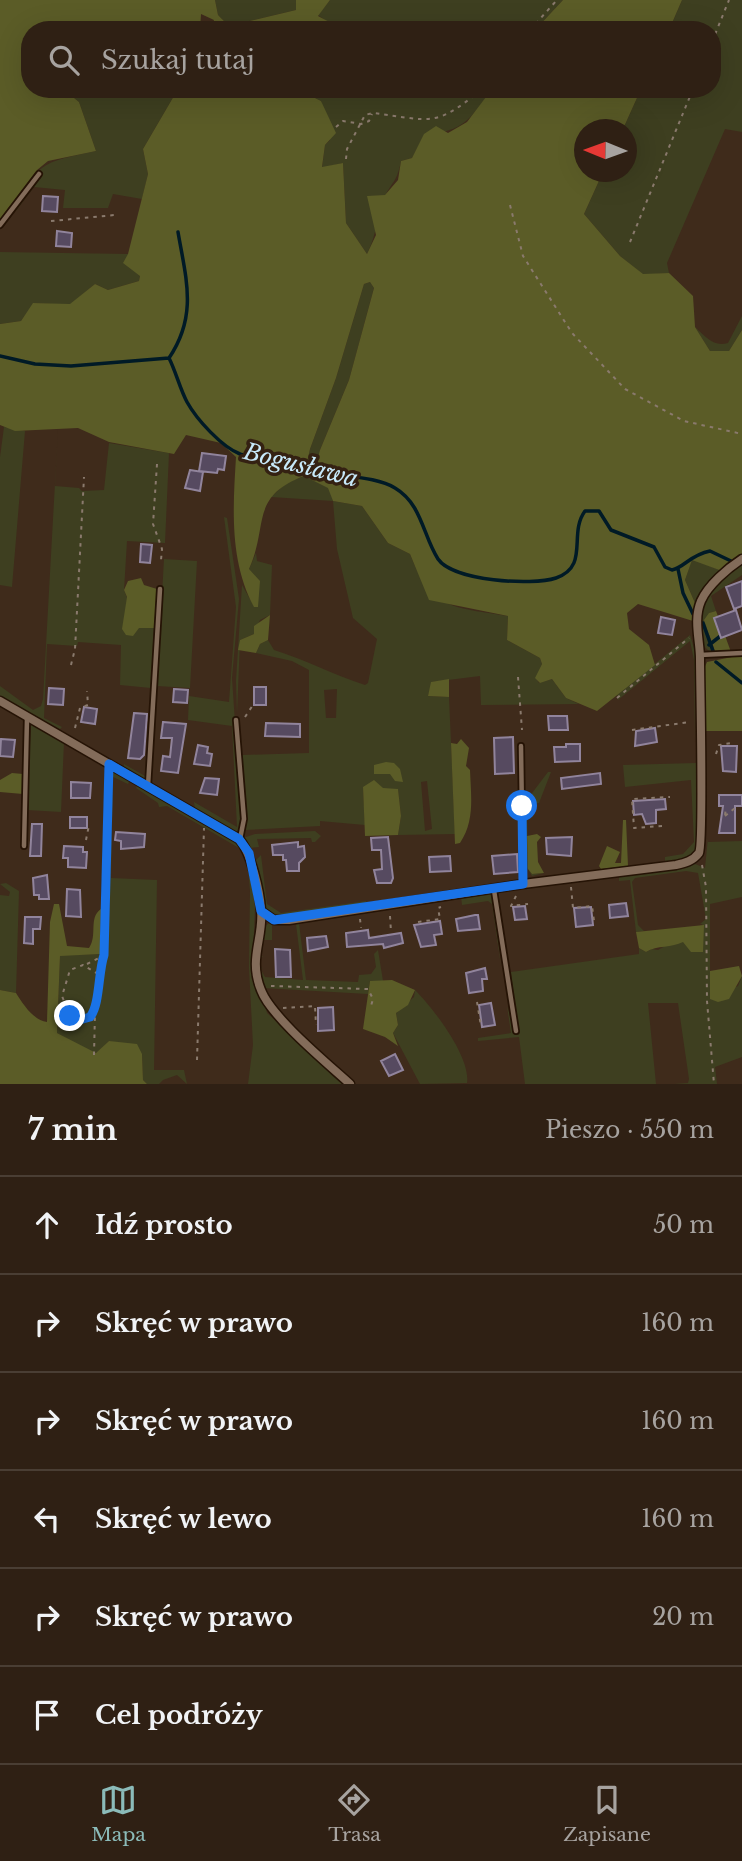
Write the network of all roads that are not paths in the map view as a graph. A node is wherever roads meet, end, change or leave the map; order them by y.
1 (39, 174) dead end
2 (0, 225) edge
3 (742, 559) edge
4 (160, 589) dead end
5 (742, 653) edge
6 (700, 655) junction
7 (0, 701) edge
8 (27, 717) junction
9 (236, 720) dead end
10 (521, 746) dead end
11 (109, 764) junction
12 (148, 787) junction
13 (239, 839) junction
14 (24, 846) dead end
15 (521, 888) junction
16 (494, 889) junction
17 (261, 911) junction
18 (105, 912) road end
19 (516, 1031) dead end
20 (350, 1084) edge

1 - 2 lane
3 - 6 street
4 - 12 lane
5 - 6 lane
6 - 15 street
7 - 8 street
8 - 11 street
8 - 14 lane
9 - 13 lane
10 - 15 lane
11 - 12 street
11 - 18 lane
12 - 13 street
13 - 17 street
15 - 16 street
16 - 17 street
16 - 19 lane
17 - 20 street

